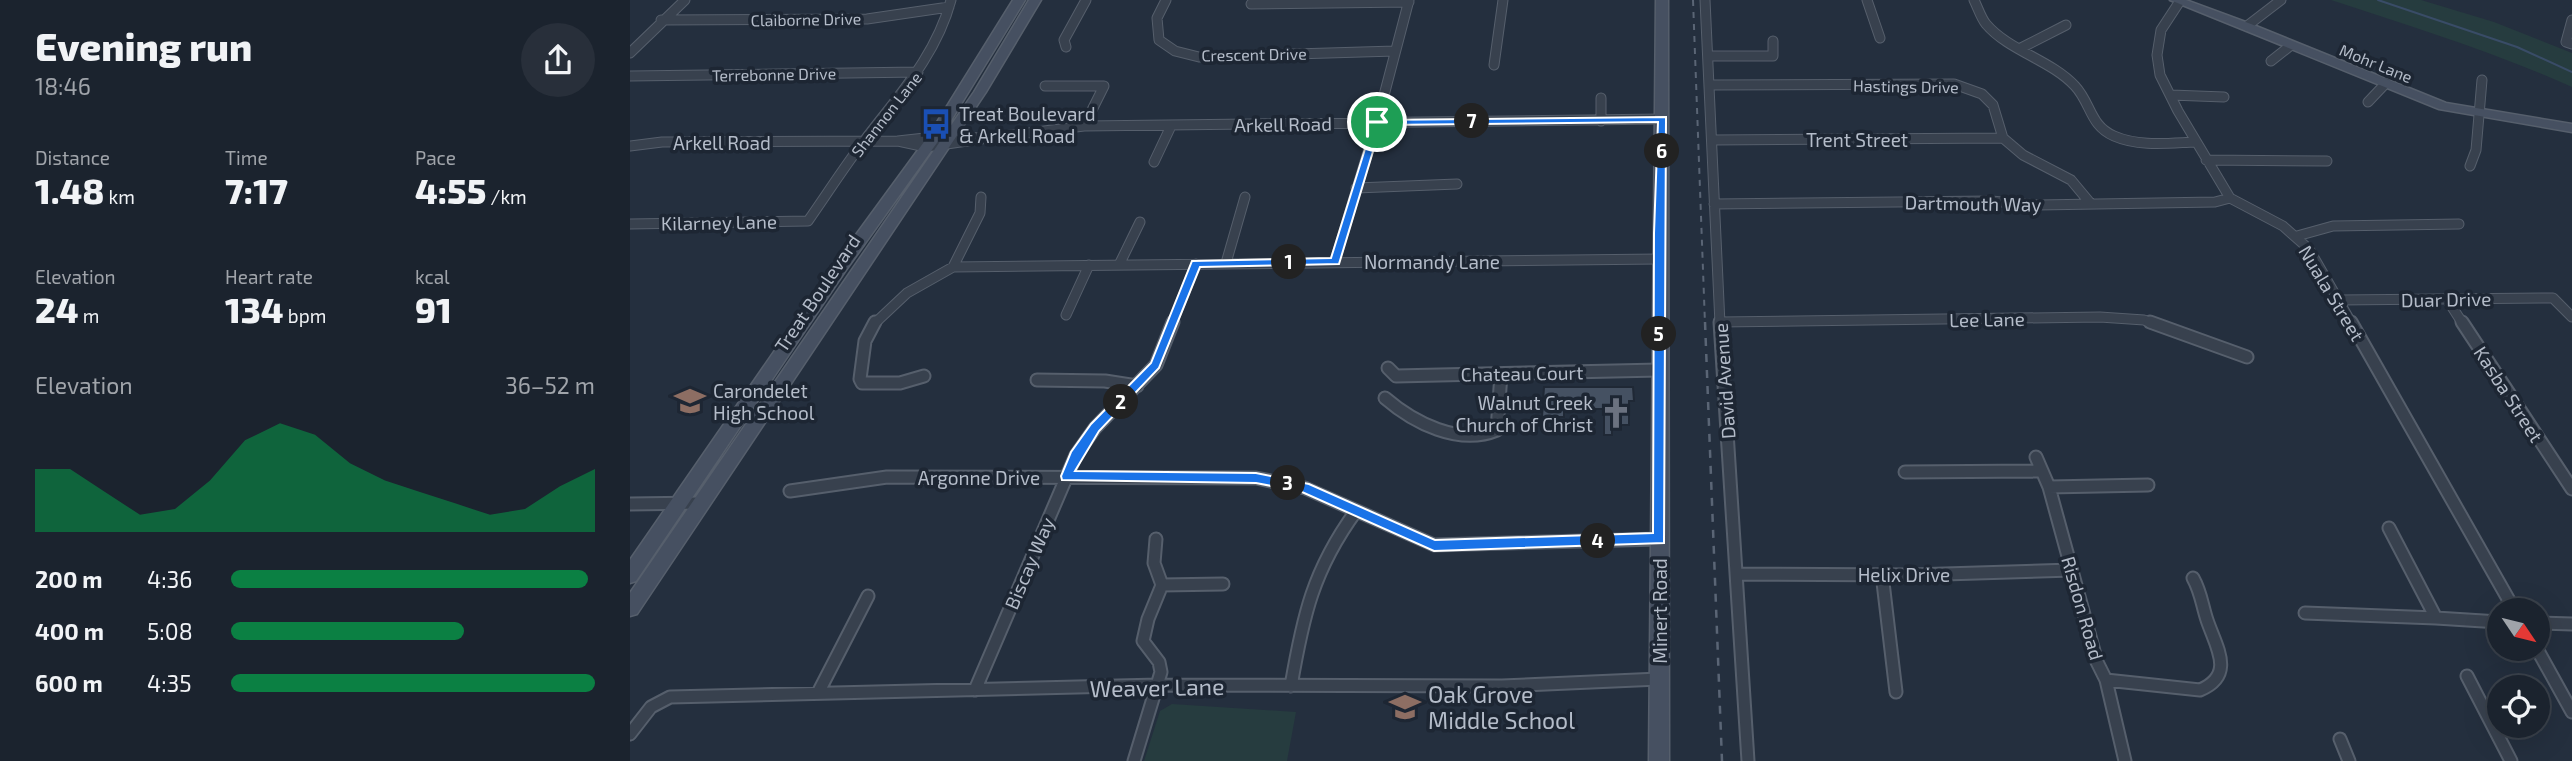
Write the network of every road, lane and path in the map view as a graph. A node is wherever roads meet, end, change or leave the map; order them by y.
1 (685, 0) edge
2 (1019, 0) edge
3 (1035, 0) edge
4 (1086, 0) edge
5 (1166, 0) edge
6 (1503, 0) edge
7 (1662, 0) edge
8 (1705, 0) edge
9 (1867, 0) edge
10 (1974, 0) edge
11 (2281, 0) edge
12 (1409, 1) edge
13 (2178, 1) edge
14 (950, 4) edge
15 (1251, 4) dead end
16 (661, 20) junction
17 (2572, 20) edge
18 (2066, 25) dead end
19 (2247, 26) junction
20 (1880, 38) dead end
21 (1773, 41) dead end
22 (2572, 44) edge
23 (2290, 46) junction
24 (1066, 47) dead end
25 (2019, 48) junction
26 (1395, 51) junction
27 (630, 53) edge
28 (1708, 56) junction
29 (2272, 61) dead end
30 (1494, 65) dead end
31 (918, 72) junction
32 (630, 76) edge
33 (2482, 80) dead end
34 (2386, 83) junction
35 (1709, 85) junction
36 (1045, 86) dead end
37 (2171, 95) junction
38 (2224, 97) dead end
39 (1601, 98) dead end
40 (2368, 102) dead end
41 (2479, 114) junction
42 (1662, 119) junction
43 (1601, 121) junction
44 (1377, 122) junction
45 (1171, 126) junction
46 (1084, 127) junction
47 (2572, 128) edge
48 (2003, 138) junction
49 (1712, 140) junction
50 (863, 141) junction
51 (939, 142) junction
52 (2195, 142) junction
53 (630, 146) edge
54 (2206, 160) junction
55 (2327, 161) dead end
56 (1154, 162) dead end
57 (2470, 166) dead end
58 (1457, 184) dead end
59 (1356, 188) junction
60 (981, 197) dead end
61 (1245, 197) dead end
62 (2230, 198) junction
63 (1714, 204) junction
64 (2091, 204) junction
65 (808, 221) joint
66 (1140, 222) dead end
67 (630, 224) edge
68 (2459, 224) dead end
69 (2297, 236) junction
70 (1659, 259) junction
71 (1335, 261) junction
72 (1226, 263) junction
73 (1196, 264) junction
74 (1089, 265) junction
75 (1119, 265) junction
76 (953, 267) junction
77 (2447, 299) junction
78 (2339, 300) junction
79 (1066, 315) dead end
80 (2572, 317) edge
81 (1720, 322) junction
82 (2247, 357) dead end
83 (1388, 368) dead end
84 (1659, 370) junction
85 (1501, 374) junction
86 (924, 376) dead end
87 (1037, 380) dead end
88 (1137, 386) junction
89 (1384, 398) dead end
90 (2036, 457) dead end
91 (2042, 471) junction
92 (1905, 472) dead end
93 (1067, 476) junction
94 (2148, 485) dead end
95 (2049, 487) junction
96 (2572, 489) edge
97 (790, 491) dead end
98 (680, 503) junction
99 (701, 503) junction
100 (630, 504) edge
101 (1356, 511) junction
102 (2389, 528) dead end
103 (1660, 539) junction
104 (1156, 540) dead end
105 (2072, 569) junction
106 (1737, 574) junction
107 (1882, 574) junction
108 (630, 575) edge
109 (2193, 579) dead end
110 (1223, 584) dead end
111 (1162, 585) junction
112 (868, 596) dead end
113 (2508, 598) edge
114 (630, 608) edge
115 (2305, 613) dead end
116 (2435, 618) junction
117 (2487, 621) edge
118 (2550, 623) edge
119 (2572, 624) edge
120 (2544, 662) edge
121 (2467, 676) dead end
122 (1659, 679) junction
123 (2106, 680) junction
124 (1158, 685) junction
125 (1291, 686) junction
126 (975, 690) junction
127 (1896, 692) dead end
128 (818, 693) junction
129 (2572, 712) edge
130 (630, 734) edge
131 (2340, 739) dead end
132 (1134, 761) edge
133 (1659, 761) edge
134 (1748, 761) edge
135 (2125, 761) edge
136 (2349, 761) edge
137 (2511, 761) edge

1 - 16 street
2 - 51 main road, Treat Boulevard
3 - 51 main road, Treat Boulevard
4 - 24 street
5 - 26 street, Crescent Drive
6 - 30 street
7 - 42 main road, Minert Road
8 - 28 street, David Avenue
9 - 20 street
10 - 25 street
11 - 19 street
12 - 15 street
12 - 26 street
13 - 19 main road, Mohr Lane
13 - 37 street, Nuala Street
14 - 16 street, Claiborne Drive
14 - 31 street, Shannon Lane
16 - 27 street
17 - 22 street
18 - 25 street
19 - 23 main road, Mohr Lane
21 - 28 street
23 - 29 street
23 - 34 main road, Mohr Lane
25 - 52 street
26 - 44 street
28 - 35 street, David Avenue
31 - 32 street, Terrebonne Drive
31 - 50 street, Shannon Lane
33 - 41 street
34 - 40 street
34 - 41 main road, Mohr Lane
35 - 48 street, Hastings Drive
35 - 49 street, David Avenue
36 - 46 street
37 - 38 street
37 - 52 street, Nuala Street
39 - 43 street
41 - 47 main road, Mohr Lane
41 - 57 street
42 - 43 street, Arkell Road
42 - 70 main road, Minert Road
43 - 44 street, Arkell Road
44 - 45 street, Arkell Road
44 - 59 street
45 - 46 street, Arkell Road
45 - 56 street
46 - 51 street, Arkell Road
48 - 49 street, Trent Street
48 - 64 street
49 - 63 street, David Avenue
50 - 51 street, Arkell Road
50 - 53 street, Arkell Road
50 - 65 street, Shannon Lane
51 - 98 main road, Treat Boulevard
51 - 99 main road, Treat Boulevard
52 - 54 street, Nuala Street
54 - 55 street
54 - 62 street, Nuala Street
58 - 59 street
59 - 71 street
60 - 76 street
61 - 72 street
62 - 64 street, Dartmouth Way
62 - 69 street, Nuala Street
63 - 64 street, Dartmouth Way
63 - 81 street, David Avenue
65 - 67 street, Kilarney Lane
66 - 75 street
68 - 69 street
69 - 78 street, Nuala Street
70 - 71 street, Normandy Lane
70 - 84 main road, Minert Road
71 - 72 street, Normandy Lane
72 - 73 street, Normandy Lane
73 - 75 street, Normandy Lane
73 - 88 street, Biscay Way
74 - 75 street, Normandy Lane
74 - 76 street, Normandy Lane
74 - 79 street
76 - 86 street
77 - 78 street, Duar Drive
77 - 80 street, Duar Drive
77 - 96 street, Kasba Street
78 - 113 street, Nuala Street
81 - 82 street, Lee Lane
81 - 106 street, David Avenue
83 - 85 street, Chateau Court
84 - 85 street, Chateau Court
84 - 103 main road, Minert Road
85 - 89 street
87 - 88 street
88 - 93 street, Biscay Way
90 - 91 street, Risdon Road
91 - 92 street
91 - 95 street, Risdon Road
93 - 97 street, Argonne Drive
93 - 101 street, Argonne Drive
93 - 126 street, Biscay Way
94 - 95 street
95 - 105 street, Risdon Road
98 - 99 street
98 - 100 street
98 - 108 main road, Treat Boulevard
99 - 114 main road, Treat Boulevard
101 - 103 street, Argonne Drive
101 - 125 street
102 - 116 street
103 - 122 main road, Minert Road
104 - 111 street
105 - 107 street, Helix Drive
105 - 123 street, Risdon Road
106 - 107 street, Helix Drive
106 - 134 street, David Avenue
107 - 127 street
109 - 123 street
110 - 111 street
111 - 124 street
112 - 128 street
115 - 116 street
116 - 117 street
118 - 119 street
120 - 129 street
121 - 137 street
122 - 125 street, Weaver Lane
122 - 133 main road, Minert Road
123 - 135 street, Risdon Road
124 - 125 street, Weaver Lane
124 - 126 street, Weaver Lane
124 - 132 street
126 - 128 street, Weaver Lane
128 - 130 street, Weaver Lane
131 - 136 street

